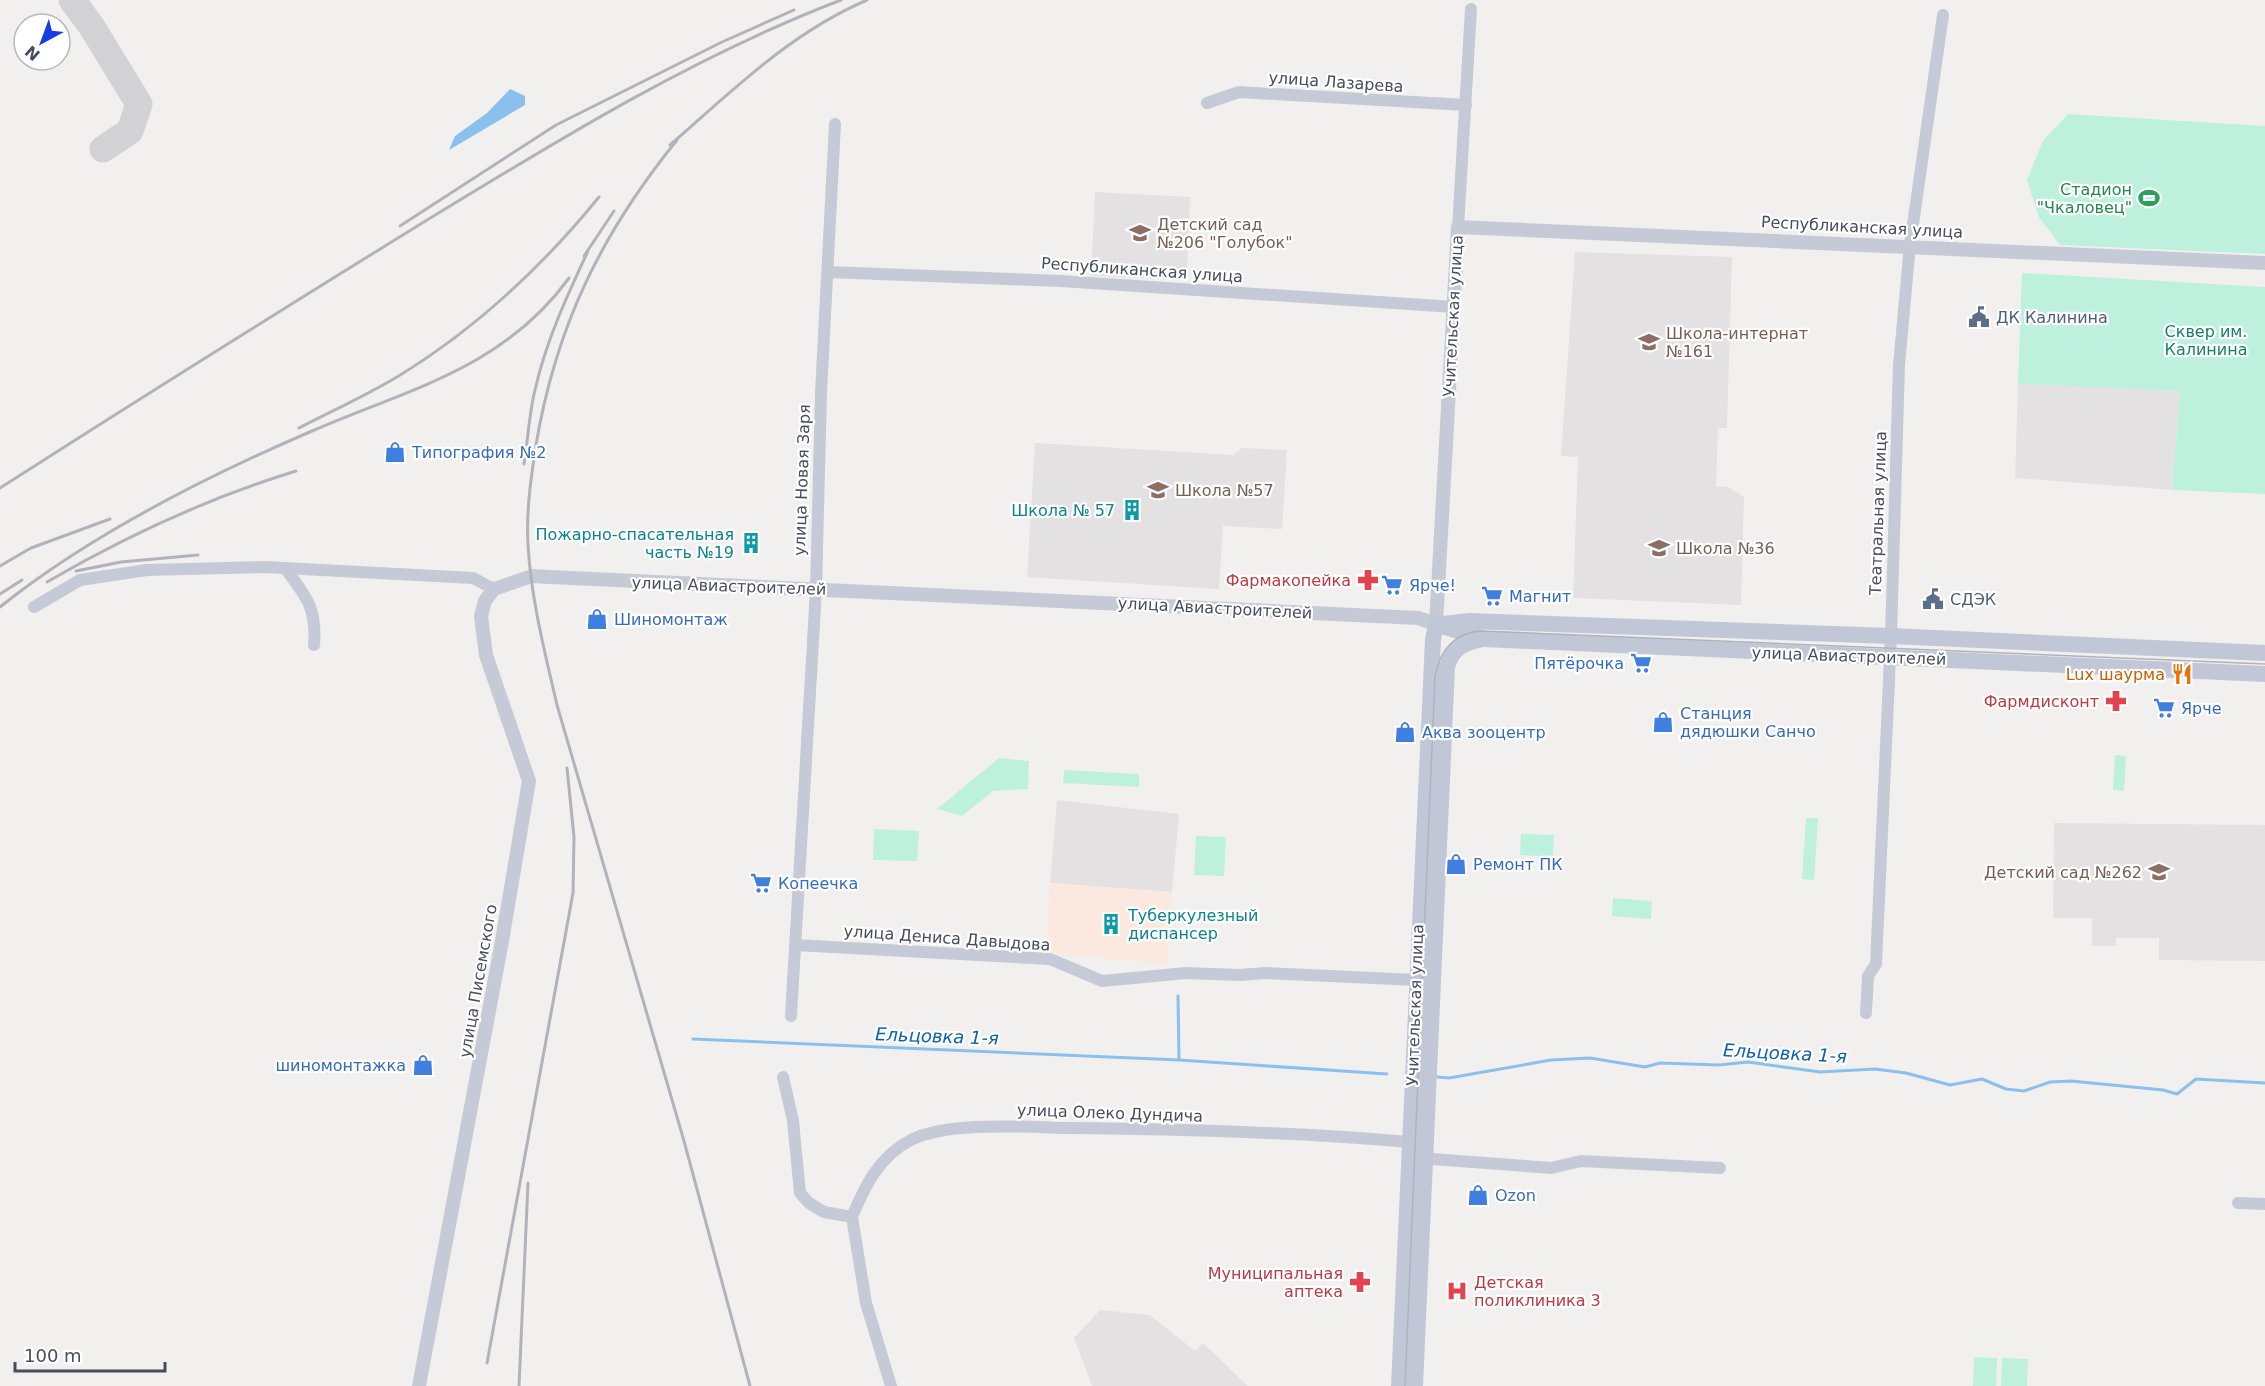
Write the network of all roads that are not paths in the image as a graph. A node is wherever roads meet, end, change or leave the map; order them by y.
1 (1471, 9) dead end
2 (1943, 15) dead end
3 (1207, 103) dead end
4 (1466, 105) junction
5 (835, 124) dead end
6 (1458, 227) junction
7 (1910, 245) junction
8 (2265, 263) edge
9 (828, 272) junction
10 (1454, 307) junction
11 (285, 568) junction
12 (494, 589) junction
13 (816, 590) junction
14 (34, 607) dead end
15 (1436, 624) junction
16 (1891, 636) junction
17 (1484, 639) junction
18 (314, 645) dead end
19 (2265, 653) edge
20 (1450, 656) junction
21 (1890, 658) junction
22 (2265, 674) edge
23 (795, 945) junction
24 (1416, 980) junction
25 (1866, 1013) dead end
26 (791, 1016) dead end
27 (783, 1077) dead end
28 (1414, 1153) junction
29 (1720, 1168) dead end
30 (2238, 1203) dead end
31 (2265, 1204) edge
32 (852, 1217) junction
33 (419, 1386) edge
34 (891, 1386) edge
35 (1399, 1386) edge
36 (1416, 1386) edge

1 - 4 street, Учительская улица
2 - 7 street, Театральная улица
3 - 4 street, улица Лазарева
4 - 6 street, Учительская улица
5 - 9 street, улица Новая Заря
6 - 7 street, Республиканская улица
6 - 10 street, Учительская улица
7 - 8 street, Республиканская улица
7 - 16 street, Театральная улица
9 - 10 street, Республиканская улица
9 - 13 street, улица Новая Заря
10 - 15 street, Учительская улица
11 - 12 street
11 - 14 street
11 - 18 street
12 - 13 street, улица Авиастроителей
12 - 33 street, улица Писемского
13 - 15 street, улица Авиастроителей
13 - 23 street, улица Новая Заря
15 - 16 main road, улица Авиастроителей
15 - 17 main road, улица Авиастроителей
15 - 20 main road, Учительская улица
15 - 24 main road, Учительская улица
16 - 19 main road, улица Авиастроителей
16 - 21 street, Театральная улица
17 - 20 main road
17 - 21 main road, улица Авиастроителей
20 - 28 main road, Учительская улица
21 - 22 main road, улица Авиастроителей
21 - 25 street, Театральная улица
23 - 24 street, улица Дениса Давыдова
23 - 26 street, улица Новая Заря
24 - 28 main road, Учительская улица
27 - 32 street
28 - 29 street, улица Олеко Дундича
28 - 32 street, улица Олеко Дундича
28 - 35 main road, Учительская улица
28 - 36 main road, Учительская улица
30 - 31 street
32 - 34 street

